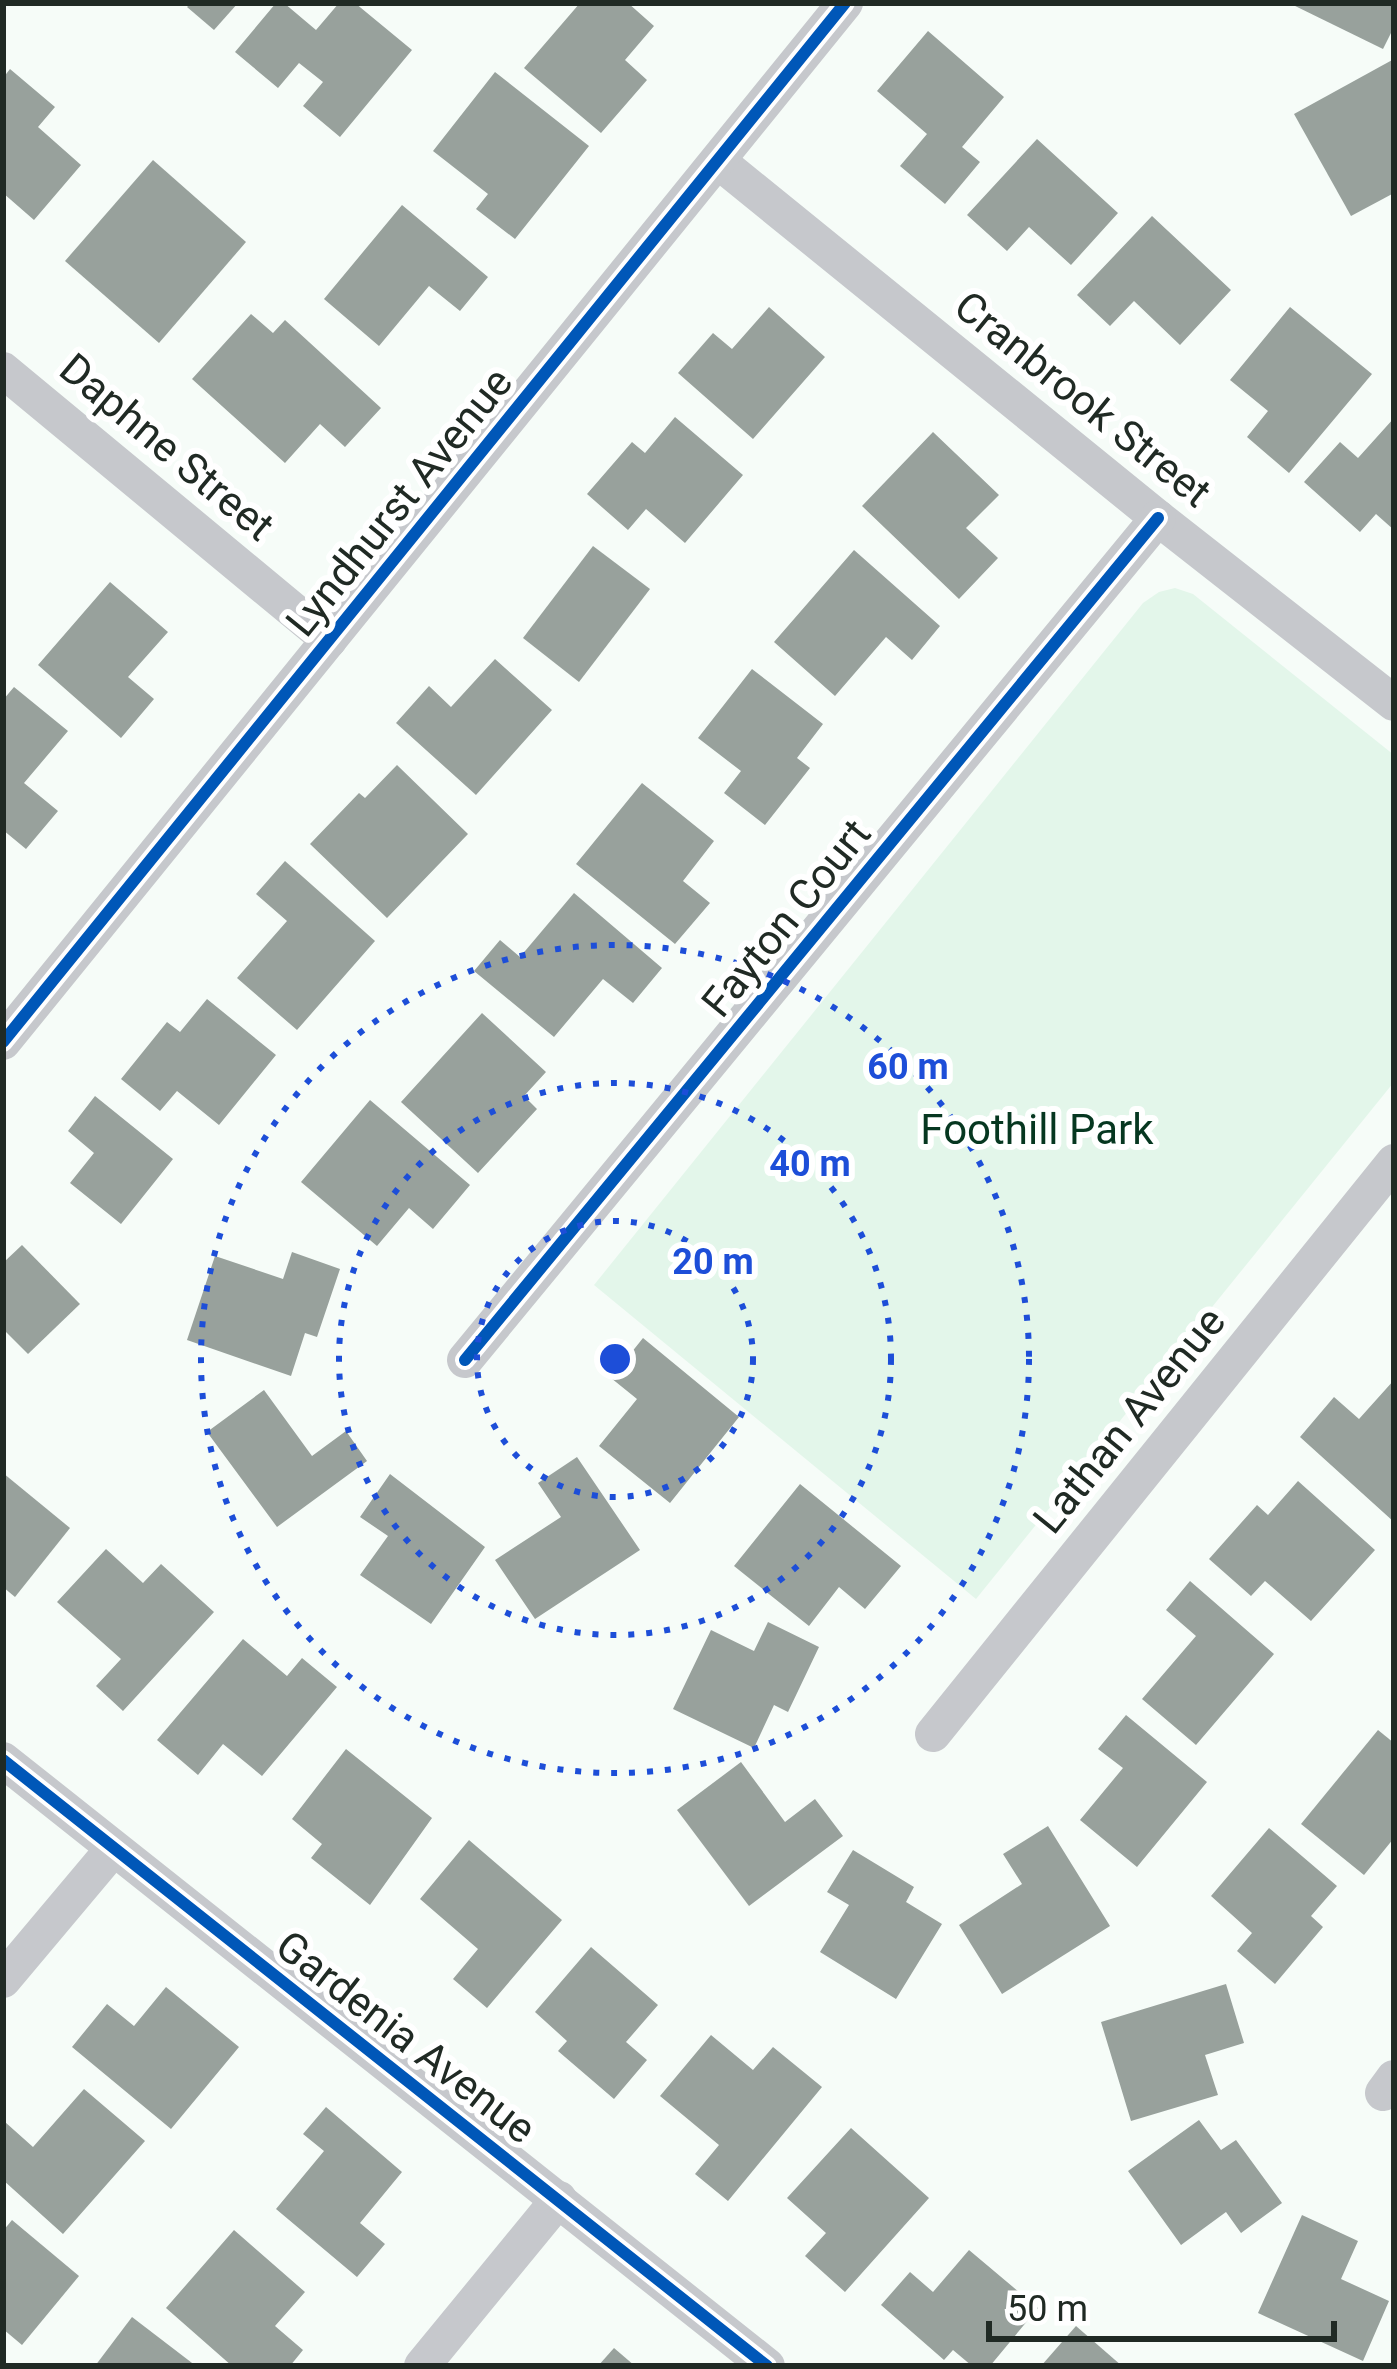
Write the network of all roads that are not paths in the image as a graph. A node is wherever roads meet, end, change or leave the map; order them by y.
1 (845, 3) edge
2 (718, 161) junction
3 (3, 370) edge
4 (1158, 518) junction
5 (329, 640) junction
6 (1394, 703) edge
7 (3, 1042) edge
8 (1394, 1162) edge
9 (465, 1360) dead end
10 (933, 1734) dead end
11 (3, 1760) edge
12 (113, 1849) junction
13 (3, 1980) edge
14 (559, 2199) junction
15 (422, 2366) edge
16 (767, 2366) edge

1 - 2 street, Lyndhurst Avenue
2 - 4 street, Cranbrook Street
2 - 5 street, Lyndhurst Avenue
3 - 5 street, Daphne Street
4 - 6 street, Cranbrook Street
4 - 9 street, Fayton Court
5 - 7 street, Lyndhurst Avenue
8 - 10 street, Lathan Avenue
11 - 12 street, Gardenia Avenue
12 - 13 street
12 - 14 street, Gardenia Avenue
14 - 15 street
14 - 16 street, Gardenia Avenue

